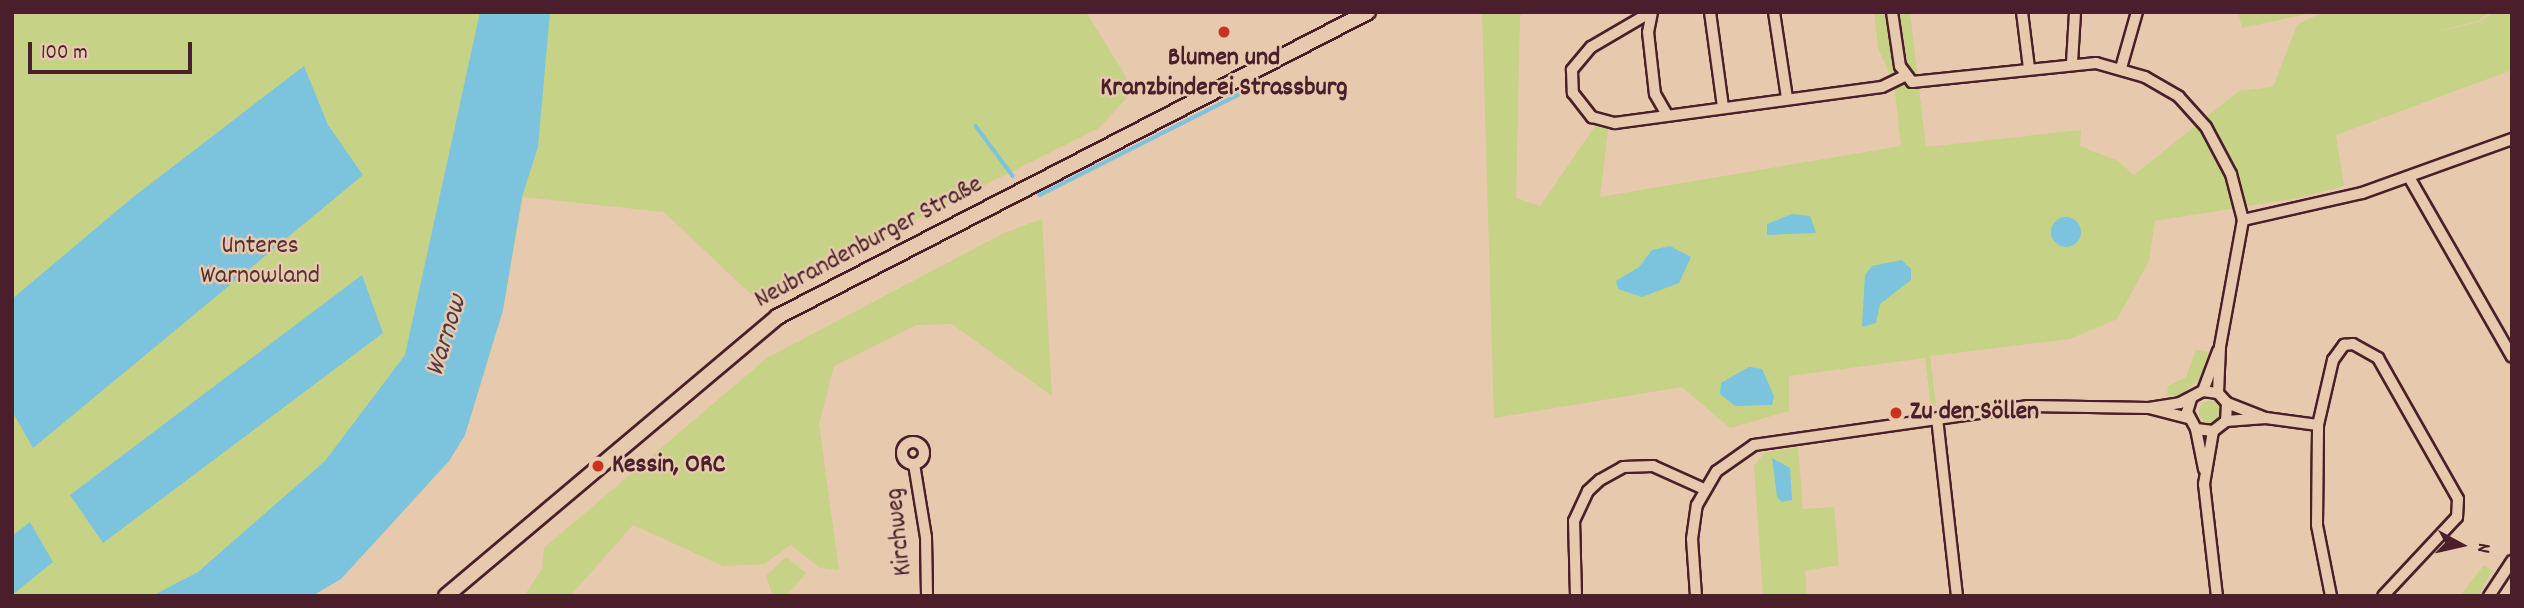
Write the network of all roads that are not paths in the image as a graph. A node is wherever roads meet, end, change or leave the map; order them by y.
1 (1368, 12) edge
2 (1652, 12) edge
3 (1710, 12) edge
4 (1774, 12) edge
5 (1892, 12) edge
6 (2022, 12) edge
7 (2075, 12) edge
8 (2137, 12) edge
9 (2072, 62) junction
10 (2029, 68) junction
11 (2121, 68) junction
12 (1905, 76) junction
13 (1787, 97) junction
14 (1723, 107) junction
15 (1667, 115) junction
16 (2512, 139) edge
17 (2410, 177) junction
18 (2243, 219) junction
19 (2220, 347) junction
20 (2512, 357) edge
21 (2203, 391) junction
22 (2218, 393) junction
23 (2190, 400) junction
24 (2227, 403) junction
25 (2149, 408) junction
26 (1937, 418) junction
27 (2188, 418) junction
28 (2266, 418) junction
29 (2226, 421) junction
30 (2318, 425) junction
31 (2196, 429) junction
32 (2213, 432) junction
33 (914, 464) dead end
34 (2204, 469) junction
35 (1704, 489) junction
36 (2512, 562) edge
37 (446, 596) edge
38 (927, 596) edge
39 (1576, 596) edge
40 (1696, 596) edge
41 (1957, 596) edge
42 (2217, 596) edge
43 (2331, 596) edge
44 (2383, 596) edge
45 (2489, 596) edge

1 - 37 main road, Neubrandenburger Straße
2 - 15 street
2 - 15 street
3 - 14 street
4 - 13 street
5 - 12 street
6 - 10 street
7 - 9 street
8 - 11 street
9 - 10 street
9 - 11 street
10 - 12 street
11 - 18 street
12 - 13 street
13 - 14 street
14 - 15 street
16 - 17 street
17 - 18 street
17 - 20 street
18 - 19 street
19 - 21 street
19 - 22 street
21 - 22 street
21 - 23 street
22 - 24 street
23 - 25 street
23 - 27 street
24 - 28 street
24 - 29 street
25 - 26 street
25 - 27 street
26 - 35 street
26 - 41 street
27 - 31 street
28 - 29 street
28 - 30 street
29 - 32 street
30 - 43 street
30 - 44 street
31 - 32 street
31 - 34 street
32 - 34 street
33 - 38 street, Kirchweg
34 - 42 street
35 - 39 street
35 - 40 street
36 - 45 street

